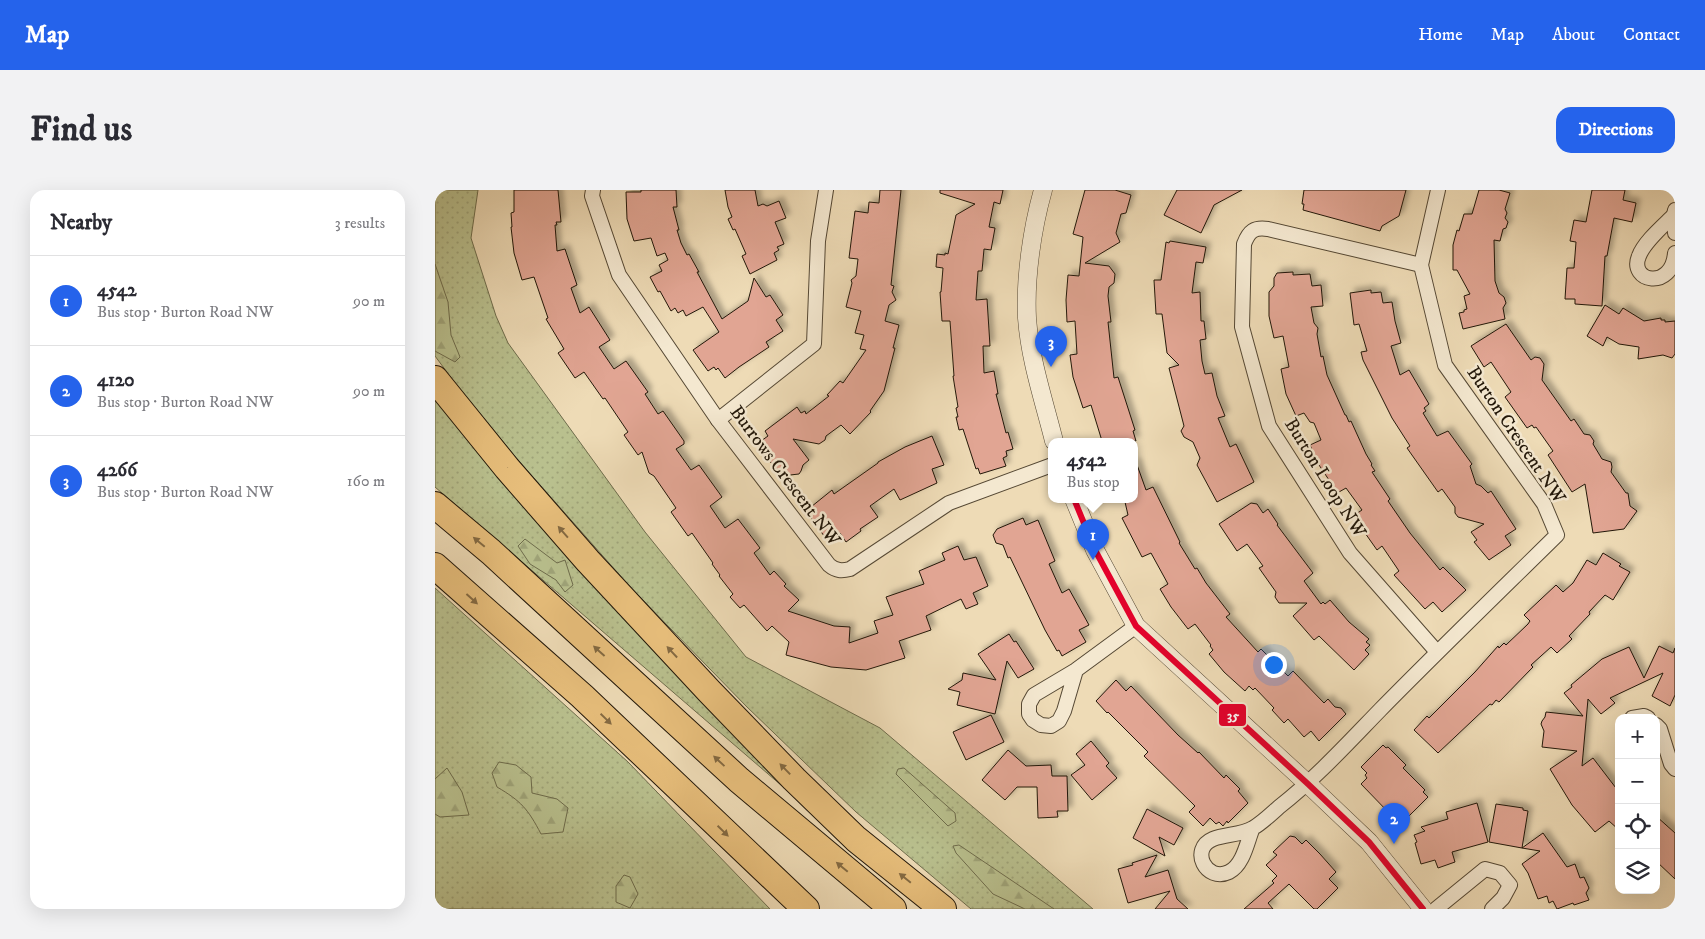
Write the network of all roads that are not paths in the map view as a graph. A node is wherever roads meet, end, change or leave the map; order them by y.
1 (593, 190) edge
2 (826, 190) edge
3 (1043, 190) edge
4 (1438, 190) edge
5 (1674, 212) edge
6 (1675, 233) edge
7 (1675, 253) edge
8 (1421, 265) junction
9 (435, 379) edge
10 (719, 420) junction
11 (1053, 438) edge
12 (1048, 466) edge
13 (1076, 503) edge
14 (435, 504) edge
15 (435, 566) edge
16 (1136, 626) junction
17 (1437, 652) junction
18 (1076, 670) dead end
19 (1660, 730) edge
20 (1660, 763) edge
21 (1673, 767) edge
22 (1308, 784) junction
23 (1252, 830) dead end
24 (805, 909) edge
25 (893, 909) edge
26 (943, 909) edge
27 (1423, 909) edge
28 (1436, 909) edge
29 (1491, 909) edge

1 - 10 street, Burrows Crescent NW
2 - 10 street
3 - 11 street
4 - 8 street, Burton Crescent NW
5 - 6 street
5 - 7 street
8 - 17 street, Burton Crescent NW
8 - 17 street, Burton Loop NW
26 -> 9 highway
10 - 12 street, Burrows Crescent NW
13 - 16 street
25 -> 14 highway
15 -> 24 highway
16 - 18 street
16 - 22 street
17 - 22 street, Burton Crescent NW
19 - 21 street
20 - 21 street
22 - 23 street, Burton Crescent NW
22 - 27 street
28 - 29 street

